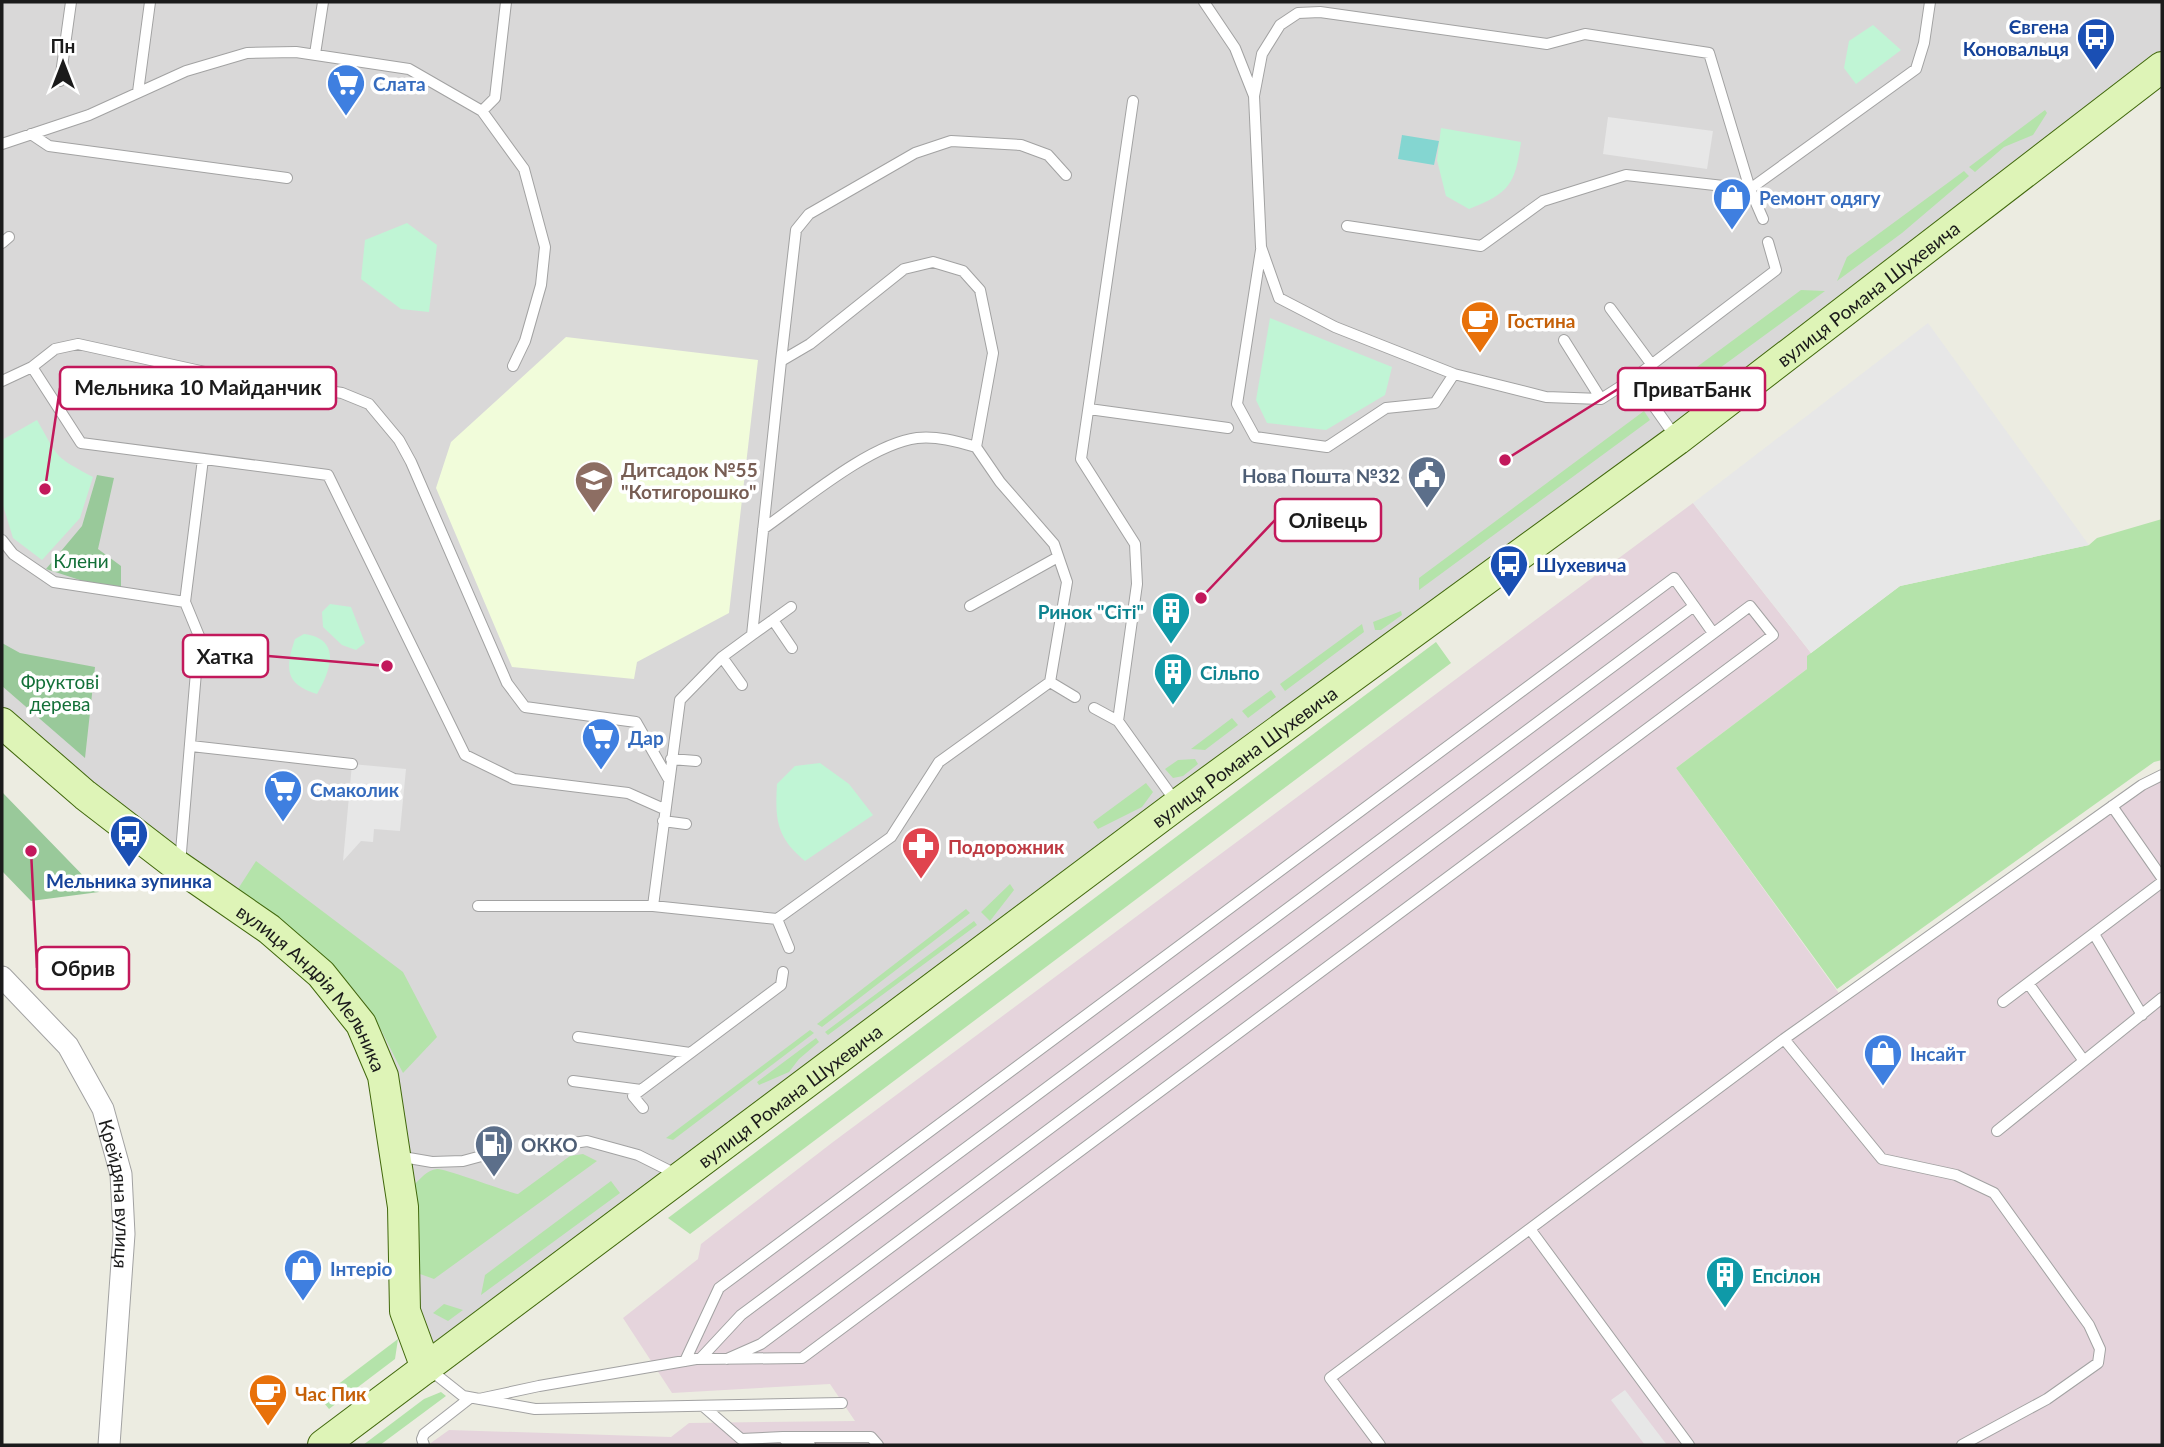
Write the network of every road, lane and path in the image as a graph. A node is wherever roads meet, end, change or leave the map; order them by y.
1 (71, 2) edge
2 (150, 2) edge
3 (323, 2) edge
4 (506, 2) edge
5 (1204, 2) edge
6 (1930, 2) edge
7 (315, 54) junction
8 (2162, 67) edge
9 (60, 80) dead end
10 (138, 92) junction
11 (1254, 96) junction
12 (1133, 101) dead end
13 (482, 111) junction
14 (30, 134) junction
15 (2, 144) edge
16 (1066, 175) dead end
17 (287, 178) dead end
18 (1750, 189) junction
19 (1763, 219) dead end
20 (1348, 226) dead end
21 (1768, 242) dead end
22 (1261, 247) junction
23 (1610, 308) dead end
24 (1564, 340) dead end
25 (781, 361) junction
26 (1652, 365) junction
27 (513, 366) dead end
28 (32, 367) junction
29 (1454, 374) junction
30 (1634, 378) junction
31 (2, 381) edge
32 (1601, 399) junction
33 (1089, 409) junction
34 (1228, 428) dead end
35 (1677, 440) junction
36 (975, 447) junction
37 (203, 459) junction
38 (763, 529) junction
39 (2, 540) edge
40 (1058, 557) junction
41 (185, 602) junction
42 (970, 606) dead end
43 (1694, 606) junction
44 (791, 607) dead end
45 (773, 620) junction
46 (1713, 633) junction
47 (752, 635) junction
48 (792, 648) dead end
49 (722, 657) junction
50 (1050, 682) junction
51 (742, 685) dead end
52 (1075, 697) dead end
53 (1094, 708) dead end
54 (1118, 721) junction
55 (2, 723) edge
56 (191, 746) junction
57 (671, 759) junction
58 (696, 761) dead end
59 (352, 764) dead end
60 (2162, 775) edge
61 (668, 778) junction
62 (1178, 804) junction
63 (2112, 806) junction
64 (664, 809) junction
65 (663, 821) junction
66 (686, 824) dead end
67 (180, 867) junction
68 (2162, 880) edge
69 (478, 906) dead end
70 (653, 906) junction
71 (777, 919) junction
72 (2094, 934) junction
73 (789, 948) dead end
74 (783, 972) dead end
75 (2, 976) edge
76 (2028, 984) junction
77 (1842, 996) junction
78 (2162, 998) edge
79 (2003, 1002) dead end
80 (1848, 1007) dead end
81 (2141, 1015) junction
82 (578, 1037) dead end
83 (1784, 1039) junction
84 (690, 1053) junction
85 (2084, 1061) junction
86 (573, 1081) dead end
87 (641, 1090) junction
88 (643, 1108) dead end
89 (1997, 1132) dead end
90 (540, 1148) dead end
91 (500, 1151) dead end
92 (395, 1155) junction
93 (681, 1177) junction
94 (1530, 1229) junction
95 (700, 1359) junction
96 (727, 1359) junction
97 (685, 1361) junction
98 (426, 1368) junction
99 (474, 1399) junction
100 (842, 1403) dead end
101 (703, 1406) junction
102 (786, 1441) edge
103 (109, 1445) edge
104 (323, 1445) edge
105 (424, 1445) edge
106 (810, 1445) edge
107 (878, 1445) edge
108 (1380, 1445) edge
109 (1689, 1445) edge
110 (1962, 1445) edge

1 - 9 lane
2 - 10 lane
3 - 7 lane
4 - 13 lane
5 - 11 lane
6 - 18 lane
7 - 10 lane
7 - 13 lane
8 - 35 main road, вулиця Романа Шухевича
10 - 14 lane
11 - 18 lane
11 - 22 lane
12 - 33 lane
13 - 27 lane
14 - 15 lane
14 - 17 lane
16 - 25 lane
18 - 19 lane
18 - 20 lane
21 - 26 lane
22 - 29 lane
22 - 29 lane
23 - 26 lane
24 - 32 lane
25 - 36 lane
25 - 38 lane
26 - 30 lane
28 - 31 lane
28 - 37 lane
28 - 61 lane
29 - 32 lane
30 - 32 lane
30 - 35 lane
33 - 34 lane
33 - 54 lane
35 - 62 main road, вулиця Романа Шухевича
36 - 38 lane
36 - 40 lane
37 - 41 lane
37 - 64 lane
38 - 47 lane
39 - 41 lane
40 - 42 lane
40 - 50 lane
41 - 56 lane
43 - 46 lane
43 - 95 lane
43 - 97 lane
44 - 45 lane
45 - 47 lane
45 - 48 lane
46 - 96 lane
46 - 96 lane
47 - 49 lane
49 - 51 lane
49 - 57 lane
50 - 52 lane
50 - 71 lane
53 - 54 lane
54 - 62 lane
55 - 67 main road, вулиця Андрія Мельника
56 - 59 lane
56 - 67 lane
57 - 58 lane
57 - 61 lane
60 - 63 lane
61 - 64 lane
62 - 93 main road, вулиця Романа Шухевича
63 - 68 lane
63 - 77 lane
64 - 65 lane
65 - 66 lane
65 - 70 lane
67 - 92 main road, вулиця Андрія Мельника
68 - 72 lane
69 - 70 lane
70 - 71 lane
71 - 73 lane
72 - 76 lane
72 - 81 lane
74 - 84 lane
75 - 103 street, Крейдяна вулиця
76 - 79 lane
76 - 85 lane
77 - 80 lane
77 - 83 lane
78 - 81 lane
81 - 85 lane
82 - 84 lane
83 - 94 lane
83 - 110 lane
84 - 87 lane
85 - 89 lane
86 - 87 lane
87 - 88 lane
90 - 93 lane
91 - 92 lane
92 - 98 main road, вулиця Андрія Мельника
93 - 98 main road, вулиця Романа Шухевича
94 - 108 lane
94 - 109 lane
95 - 96 lane
95 - 97 lane
97 - 99 lane
98 - 99 lane
98 - 104 main road, вулиця Романа Шухевича
99 - 101 lane
99 - 105 lane
100 - 101 lane
101 - 102 lane
102 - 106 lane
102 - 107 lane

